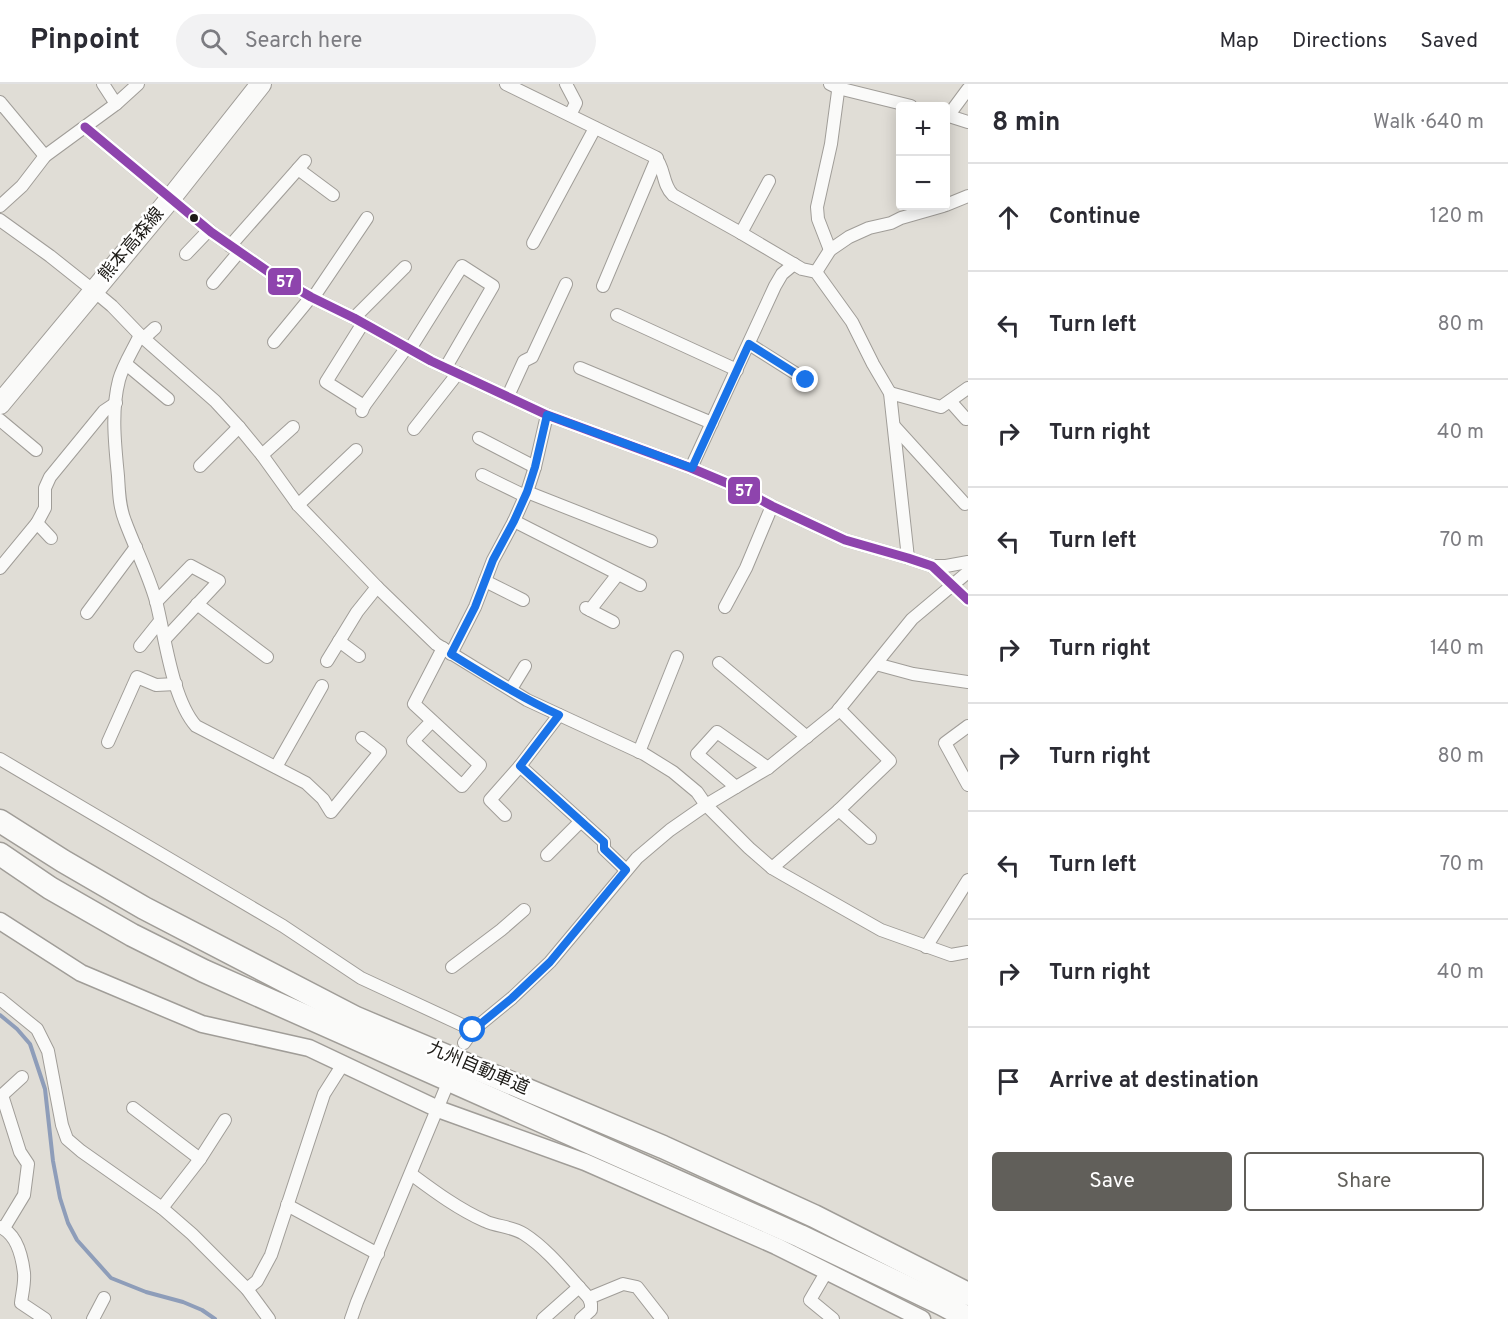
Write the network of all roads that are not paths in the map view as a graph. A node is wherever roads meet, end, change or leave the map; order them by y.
1 (103, 84) edge
2 (138, 84) edge
3 (261, 84) edge
4 (506, 84) edge
5 (566, 84) edge
6 (836, 85) edge
7 (968, 89) edge
8 (0, 102) edge
9 (897, 102) edge
10 (116, 104) junction
11 (950, 112) edge
12 (570, 115) junction
13 (950, 117) edge
14 (968, 122) edge
15 (85, 127) junction
16 (595, 128) junction
17 (45, 156) junction
18 (657, 158) junction
19 (769, 181) dead end
20 (333, 195) dead end
21 (968, 196) edge
22 (171, 198) junction
23 (950, 203) edge
24 (0, 206) edge
25 (927, 210) edge
26 (367, 218) dead end
27 (0, 220) edge
28 (209, 230) junction
29 (741, 233) junction
30 (533, 243) dead end
31 (234, 249) junction
32 (830, 250) junction
33 (186, 254) dead end
34 (794, 264) junction
35 (405, 267) dead end
36 (816, 272) junction
37 (213, 283) dead end
38 (566, 284) dead end
39 (603, 286) dead end
40 (94, 291) junction
41 (312, 297) junction
42 (617, 315) dead end
43 (359, 320) junction
44 (155, 328) dead end
45 (142, 337) junction
46 (274, 342) dead end
47 (749, 344) junction
48 (408, 348) junction
49 (126, 364) junction
50 (446, 367) junction
51 (580, 368) dead end
52 (737, 370) junction
53 (458, 373) junction
54 (806, 380) dead end
55 (968, 388) edge
56 (890, 393) junction
57 (508, 396) junction
58 (168, 399) dead end
59 (950, 401) junction
60 (116, 403) junction
61 (0, 404) edge
62 (547, 415) junction
63 (966, 419) dead end
64 (0, 420) edge
65 (712, 423) junction
66 (894, 426) junction
67 (239, 427) junction
68 (293, 427) dead end
69 (414, 429) dead end
70 (478, 438) dead end
71 (36, 450) dead end
72 (356, 450) dead end
73 (262, 455) junction
74 (200, 466) dead end
75 (535, 467) junction
76 (692, 468) junction
77 (482, 475) dead end
78 (526, 494) junction
79 (965, 504) dead end
80 (298, 505) junction
81 (772, 506) junction
82 (514, 521) junction
83 (37, 523) junction
84 (51, 537) dead end
85 (650, 543) dead end
86 (136, 547) junction
87 (908, 558) junction
88 (968, 562) edge
89 (932, 566) junction
90 (0, 568) edge
91 (968, 572) edge
92 (618, 574) junction
93 (485, 581) junction
94 (640, 585) dead end
95 (952, 586) junction
96 (377, 587) junction
97 (524, 600) dead end
98 (968, 600) edge
99 (156, 602) junction
100 (197, 604) junction
101 (725, 607) dead end
102 (87, 613) dead end
103 (160, 621) junction
104 (613, 622) dead end
105 (165, 639) junction
106 (339, 641) junction
107 (140, 646) dead end
108 (447, 651) junction
109 (359, 656) dead end
110 (267, 657) dead end
111 (677, 657) dead end
112 (327, 661) dead end
113 (719, 663) dead end
114 (876, 664) junction
115 (525, 666) dead end
116 (968, 682) edge
117 (176, 684) junction
118 (322, 686) dead end
119 (511, 689) junction
120 (839, 709) junction
121 (559, 715) junction
122 (432, 722) junction
123 (968, 726) edge
124 (807, 737) junction
125 (362, 738) dead end
126 (108, 742) dead end
127 (639, 752) junction
128 (0, 759) edge
129 (520, 766) junction
130 (276, 767) junction
131 (768, 768) junction
132 (964, 771) edge
133 (968, 785) edge
134 (736, 788) junction
135 (706, 805) junction
136 (839, 810) junction
137 (505, 815) dead end
138 (0, 821) edge
139 (581, 821) junction
140 (870, 838) dead end
141 (0, 854) edge
142 (547, 855) dead end
143 (772, 868) junction
144 (626, 870) junction
145 (968, 880) edge
146 (524, 910) dead end
147 (0, 921) edge
148 (926, 946) junction
149 (968, 952) edge
150 (452, 967) dead end
151 (0, 999) edge
152 (473, 1030) junction
153 (464, 1043) dead end
154 (343, 1064) junction
155 (22, 1077) dead end
156 (445, 1090) dead end
157 (1, 1096) edge
158 (134, 1108) dead end
159 (438, 1109) junction
160 (225, 1120) dead end
161 (200, 1159) junction
162 (411, 1174) junction
163 (287, 1205) junction
164 (162, 1208) junction
165 (2, 1228) edge
166 (378, 1254) junction
167 (827, 1272) junction
168 (579, 1287) junction
169 (247, 1289) junction
170 (968, 1294) edge
171 (104, 1298) dead end
172 (589, 1298) junction
173 (968, 1318) edge
174 (45, 1319) edge
175 (93, 1319) edge
176 (269, 1319) edge
177 (351, 1319) edge
178 (543, 1319) edge
179 (581, 1319) edge
180 (662, 1319) edge
181 (833, 1319) edge
182 (922, 1319) edge

1 - 10 street
2 - 10 street
3 - 22 main road, 熊本高森線
4 - 12 street
5 - 12 street
6 - 9 street
6 - 32 street
7 - 11 street
8 - 17 street
10 - 15 street
12 - 16 street
13 - 14 street
15 - 17 street
15 - 22 street
16 - 18 street
16 - 30 street
17 - 24 street
18 - 29 street
18 - 39 street
19 - 29 street
20 - 31 street
21 - 23 street
22 - 28 street
22 - 40 main road, 熊本高森線
25 - 32 street
26 - 41 street
27 - 40 street
28 - 31 street
28 - 33 street
29 - 34 street
31 - 37 street
31 - 41 street
32 - 36 street
34 - 36 street
34 - 47 street
35 - 43 street
36 - 56 street
38 - 57 street
40 - 45 street
40 - 61 main road, 熊本高森線
41 - 43 street
41 - 46 street
42 - 52 street
43 - 48 street
43 - 48 street
44 - 45 street
45 - 49 street
45 - 67 street
47 - 52 street
47 - 54 street
48 - 50 street
48 - 50 street
49 - 58 street
49 - 60 street
50 - 53 street
51 - 65 street
52 - 65 street
53 - 57 street
53 - 69 street
55 - 59 street
56 - 59 street
56 - 66 street
57 - 62 street
59 - 63 street
60 - 83 street
60 - 86 street
62 - 75 street
62 - 76 street
64 - 71 street
65 - 76 street
66 - 79 street
66 - 87 street
67 - 73 street
67 - 74 street
68 - 73 street
70 - 75 street
72 - 80 street
73 - 80 street
75 - 78 street
76 - 81 street
77 - 78 street
78 - 82 street
78 - 85 street
80 - 96 street
81 - 87 street
81 - 101 street
82 - 92 street
82 - 93 street
83 - 84 street
83 - 90 street
86 - 99 street
86 - 102 street
87 - 89 street
88 - 89 street
89 - 95 street
91 - 95 street
92 - 94 street
92 - 104 street
93 - 97 street
93 - 108 street
95 - 98 street
95 - 114 street
96 - 106 street
96 - 108 street
99 - 100 street
99 - 103 street
100 - 105 street
100 - 110 street
103 - 105 street
103 - 107 street
105 - 117 street
106 - 109 street
106 - 112 street
108 - 119 street
108 - 122 street
111 - 127 street
113 - 124 street
114 - 116 street
114 - 120 street
115 - 119 street
117 - 126 street
117 - 130 street
118 - 130 street
119 - 121 street
120 - 124 street
120 - 136 street
121 - 127 street
121 - 129 street
122 - 122 street
123 - 132 street
124 - 131 street
125 - 130 street
127 - 135 street
128 - 152 street
129 - 137 street
129 - 139 street
131 - 134 street
131 - 134 street
132 - 133 street
134 - 135 street
135 - 143 street
135 - 144 street
136 - 140 street
136 - 143 street
138 - 170 highway, 九州自動車道
139 - 142 street
139 - 144 street
141 - 173 highway, 九州自動車道
143 - 148 street
144 - 152 street
145 - 148 street
146 - 150 street
147 - 154 street
148 - 149 street
151 - 164 street
152 - 153 street
154 - 159 street
154 - 163 street
155 - 157 street
156 - 159 street
157 - 165 street
158 - 161 street
159 - 162 street
159 - 167 street
160 - 161 street
161 - 164 street
162 - 166 street
162 - 168 street
163 - 166 street
163 - 169 street
164 - 169 street
165 - 174 street
166 - 177 street
167 - 181 street
167 - 182 street
168 - 172 street
168 - 178 street
169 - 176 street
171 - 175 street
172 - 179 street
172 - 180 street

